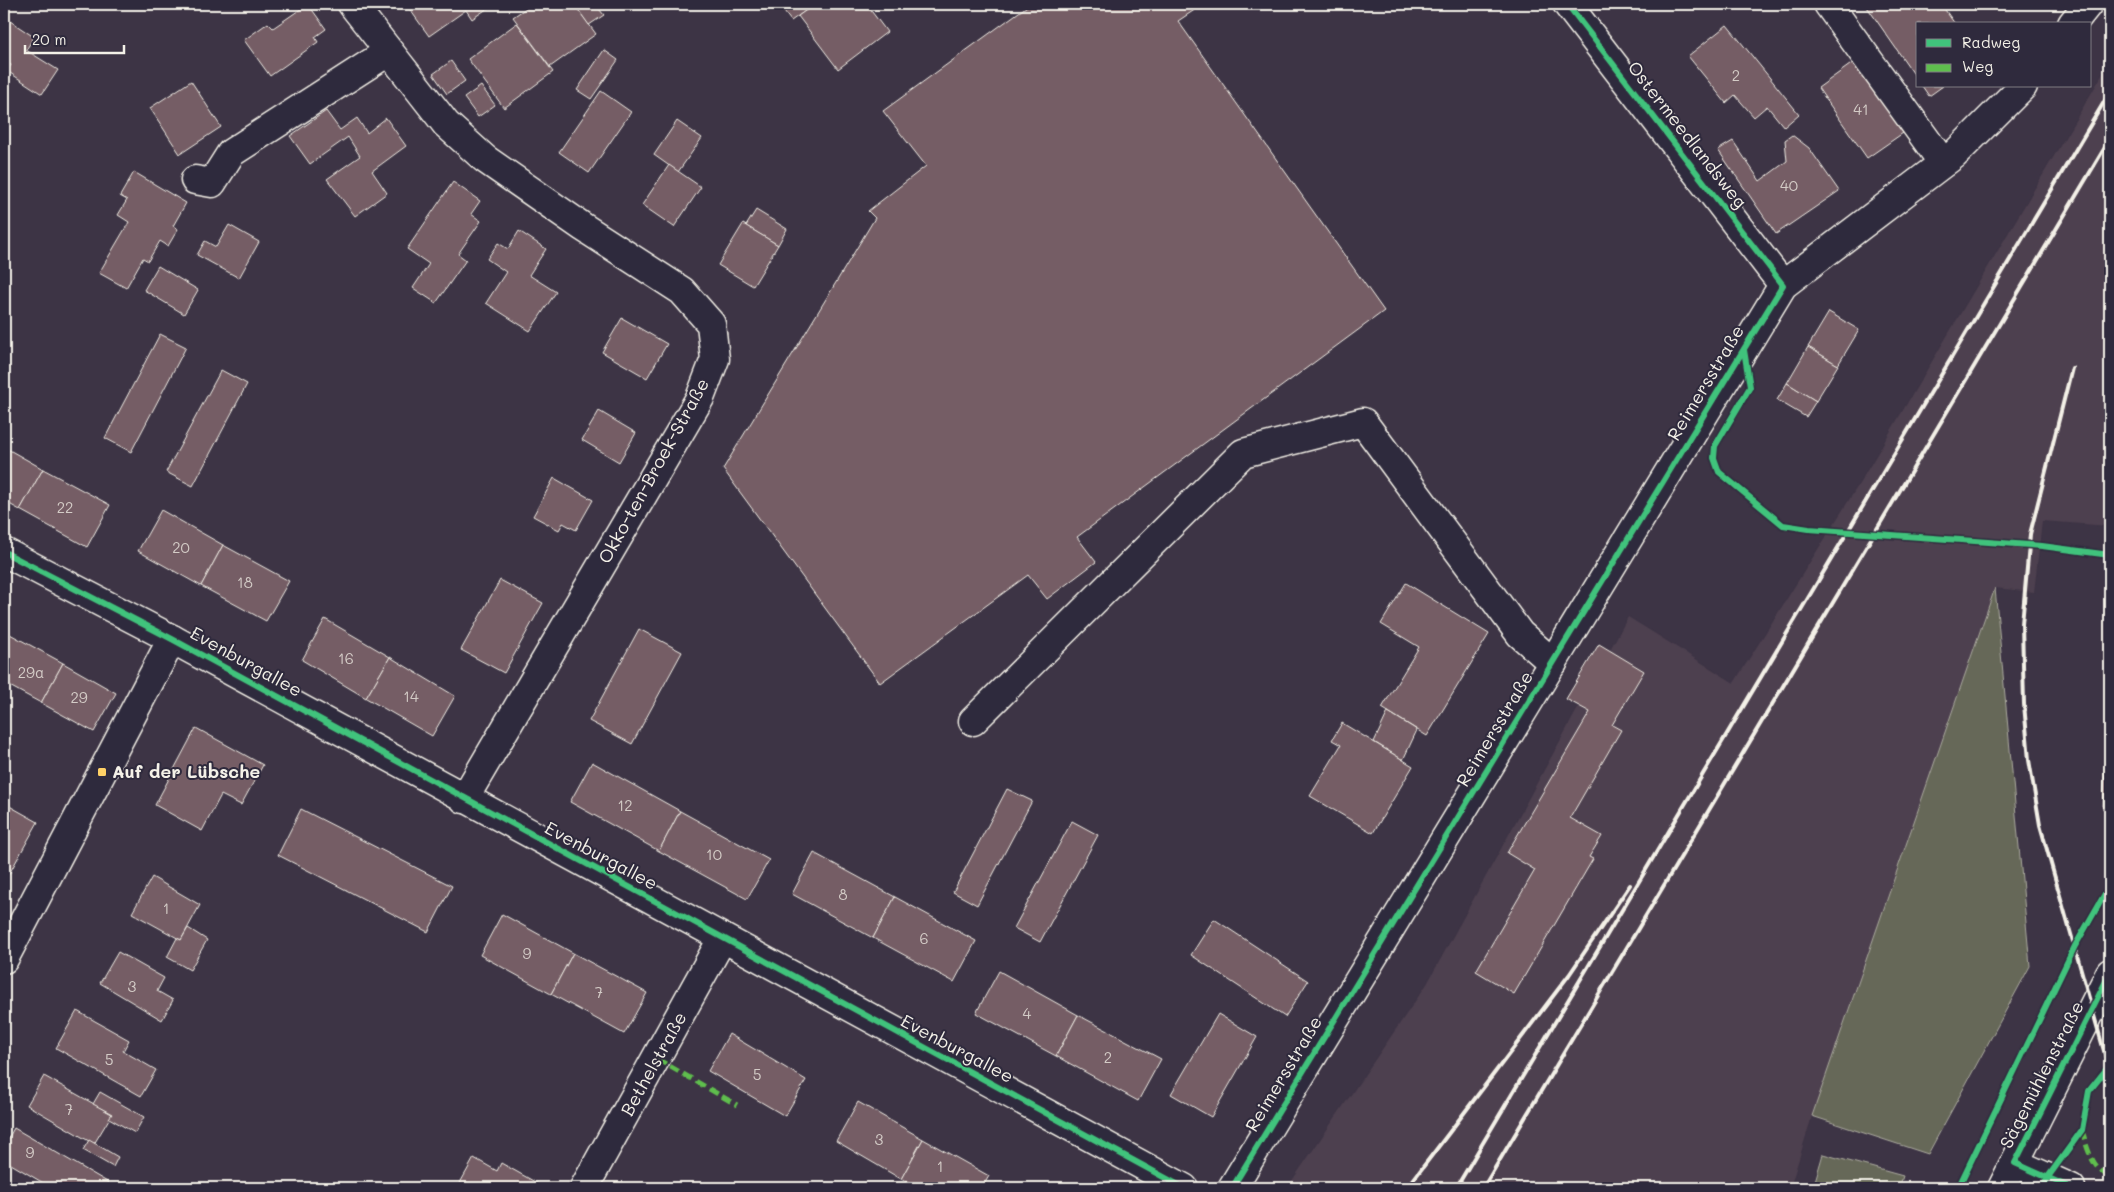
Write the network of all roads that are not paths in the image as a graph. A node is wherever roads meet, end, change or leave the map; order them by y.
1 (352, 4) edge
2 (1567, 4) edge
3 (1828, 4) edge
4 (2088, 4) edge
5 (2074, 22) edge
6 (388, 52) junction
7 (2021, 88) edge
8 (1943, 163) junction
9 (195, 180) dead end
10 (1783, 285) junction
11 (4, 552) edge
12 (172, 639) junction
13 (1553, 663) junction
14 (973, 721) dead end
15 (464, 799) junction
16 (722, 939) junction
17 (4, 959) edge
18 (2110, 973) edge
19 (2015, 1163) junction
20 (584, 1188) edge
21 (1184, 1188) edge
22 (1232, 1188) edge
23 (2002, 1188) edge
24 (2071, 1188) edge

1 - 6 street, Okko-ten-Broek-Straße
2 - 10 street, Ostermeedlandsweg
3 - 8 street
4 - 5 street
6 - 9 street
6 - 15 street, Okko-ten-Broek-Straße
7 - 8 street, Reimersstraße
8 - 10 street, Reimersstraße
10 - 13 street, Reimersstraße
11 - 12 street, Evenburgallee
12 - 15 street, Evenburgallee
12 - 17 street
13 - 14 street
13 - 22 street, Reimersstraße
15 - 16 street, Evenburgallee
16 - 20 street, Bethelstraße
16 - 21 street, Evenburgallee
18 - 19 street, Sägemühlenstraße
19 - 23 street
19 - 24 street, Sägemühlenstraße

